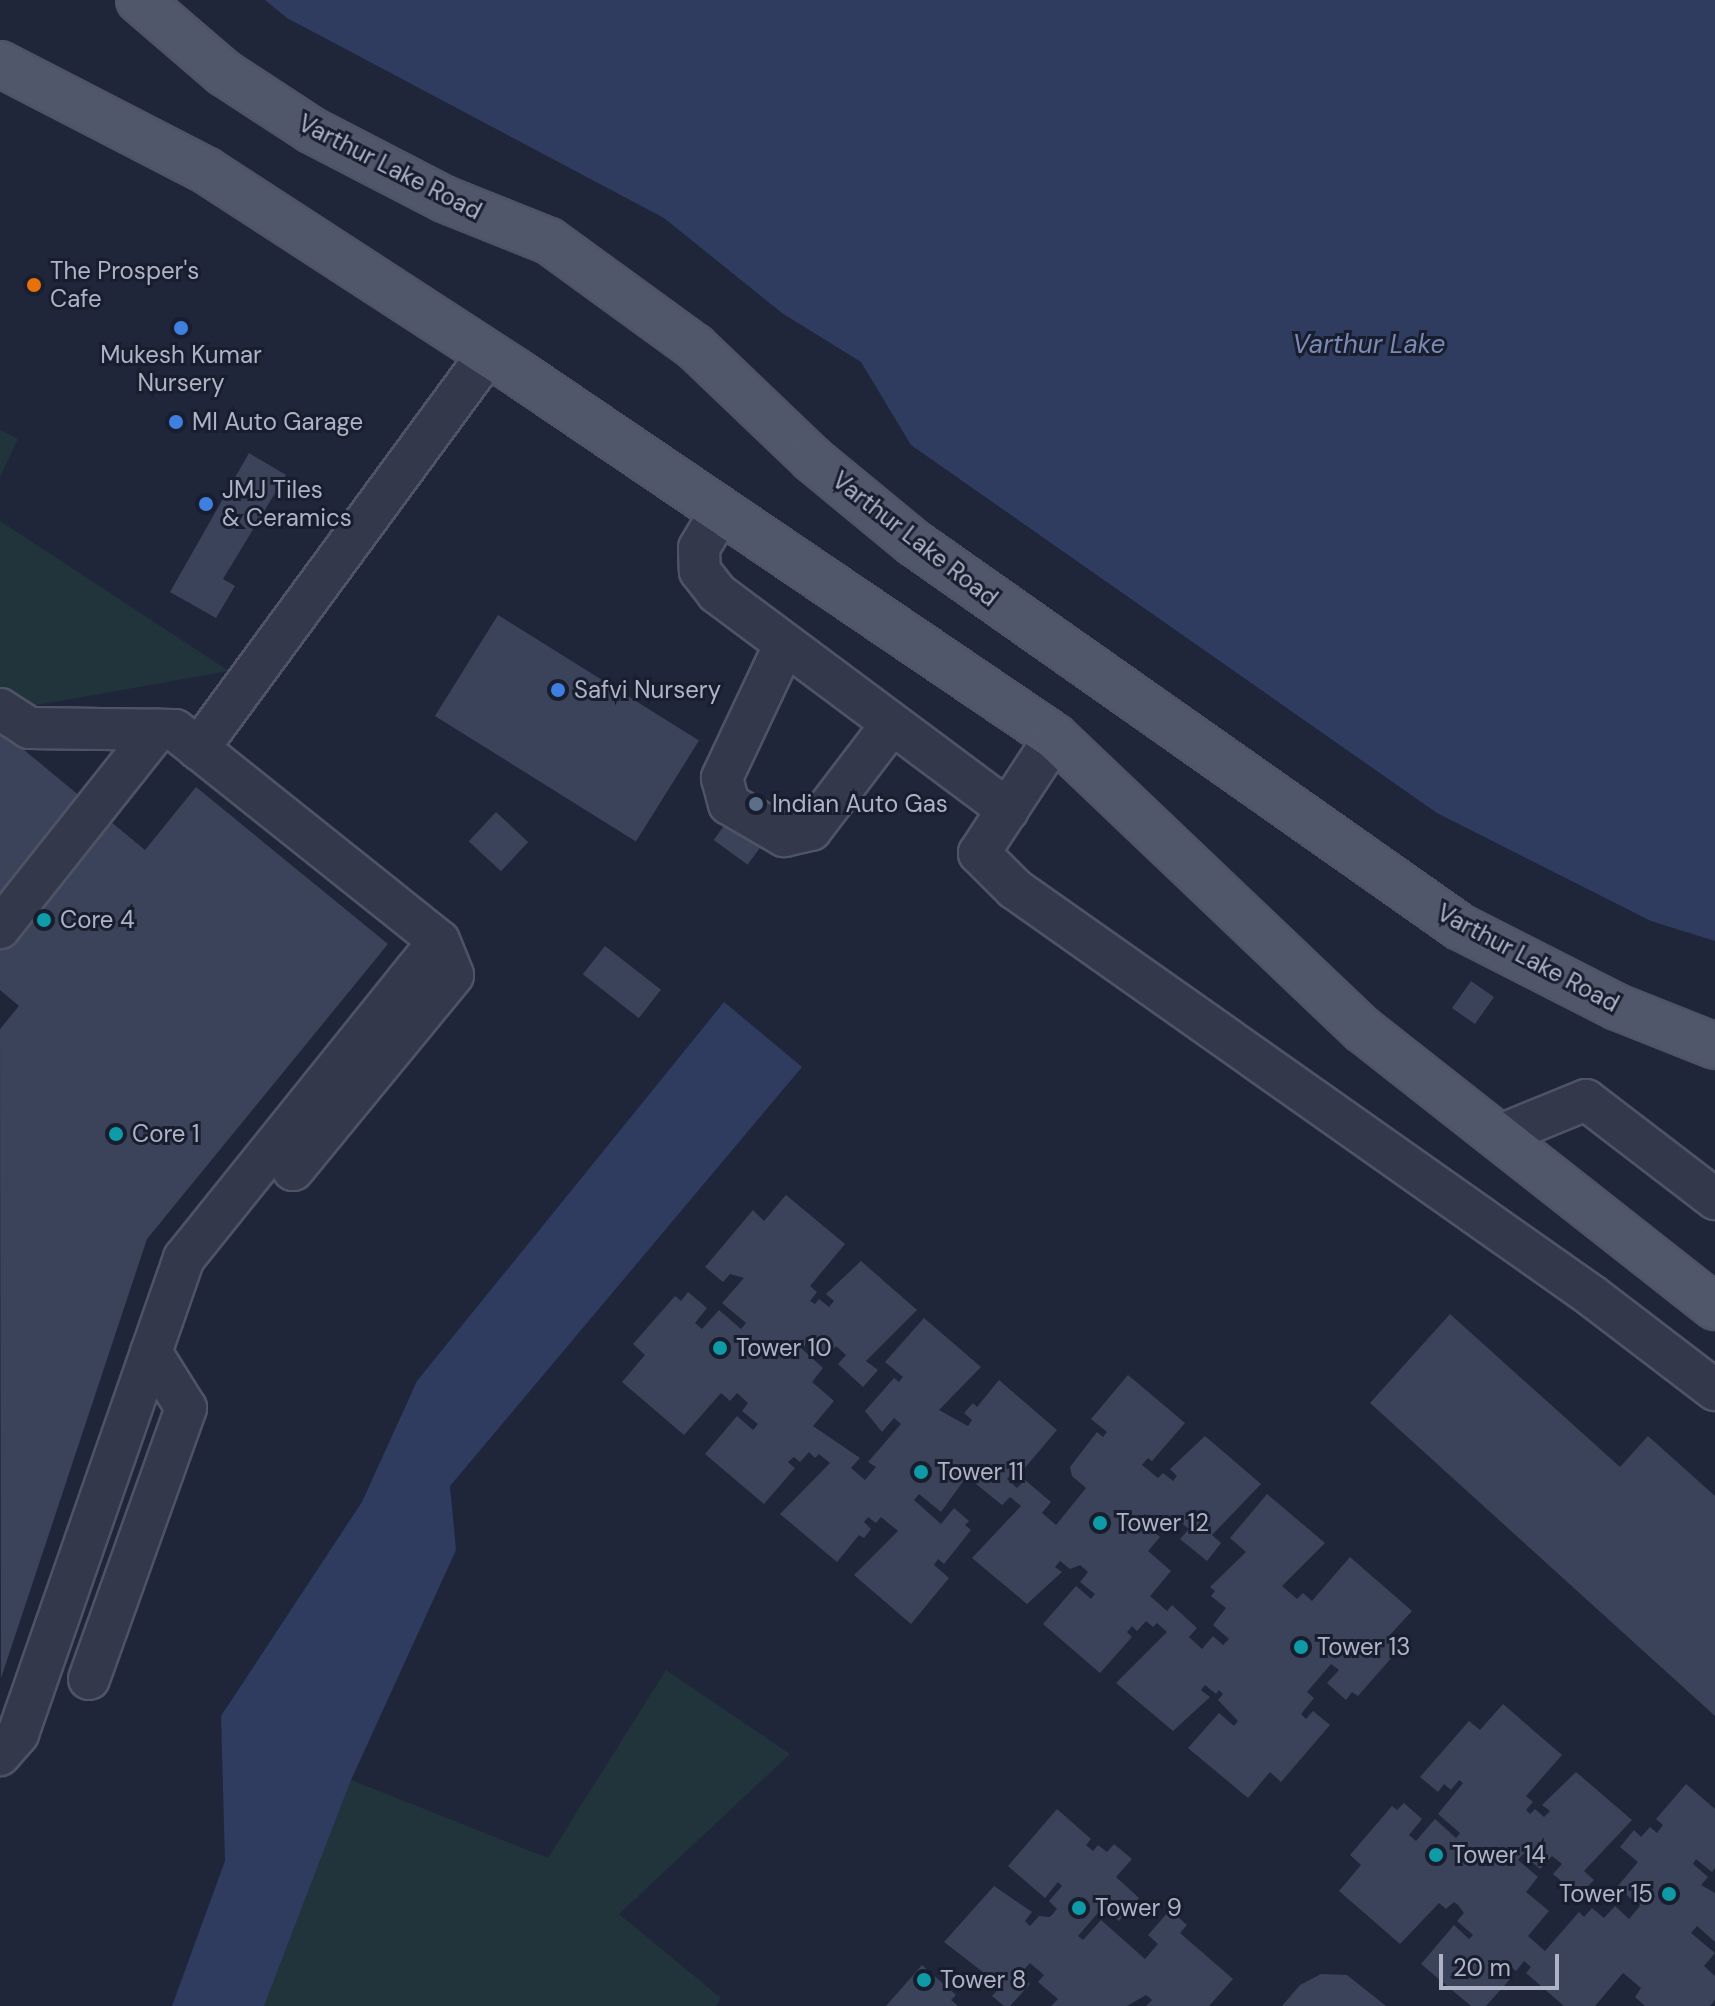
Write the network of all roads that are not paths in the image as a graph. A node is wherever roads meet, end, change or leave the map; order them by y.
1 (139, 0) edge
2 (0, 64) edge
3 (488, 354) junction
4 (721, 511) junction
5 (784, 646) junction
6 (0, 709) edge
7 (891, 725) junction
8 (157, 730) junction
9 (1055, 737) junction
10 (198, 749) junction
11 (1008, 810) junction
12 (0, 928) edge
13 (439, 941) junction
14 (1715, 1046) edge
15 (1498, 1136) junction
16 (293, 1170) dead end
17 (1715, 1199) edge
18 (1715, 1307) edge
19 (151, 1352) junction
20 (1715, 1390) edge
21 (89, 1679) dead end
22 (0, 1755) edge

1 - 14 main road, Varthur Lake Road
2 - 3 main road
3 - 4 main road
3 - 10 street
4 - 5 street
4 - 9 main road
5 - 7 street
5 - 7 street
6 - 8 street
7 - 11 street
8 - 10 street
8 - 12 street
9 - 11 street
9 - 15 main road
10 - 13 street
11 - 20 street
13 - 16 street
13 - 19 street
15 - 17 street
15 - 18 main road
19 - 21 street
19 - 22 street

